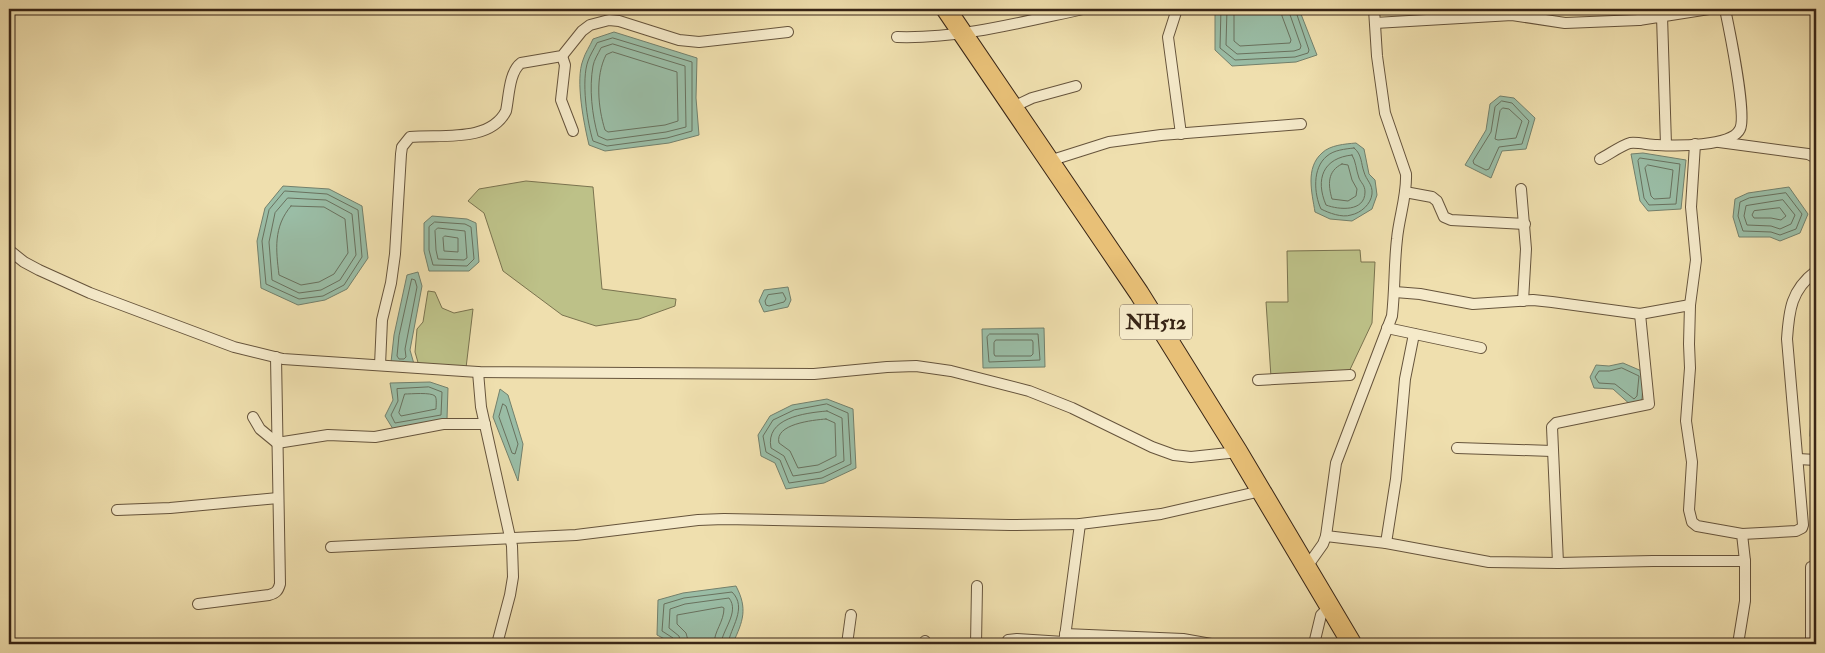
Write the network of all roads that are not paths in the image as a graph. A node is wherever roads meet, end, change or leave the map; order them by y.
1 (946, 9) edge
2 (1084, 9) edge
3 (1177, 9) edge
4 (1374, 9) edge
5 (1709, 9) edge
6 (1725, 9) edge
7 (1513, 12) edge
8 (1640, 20) junction
9 (1375, 22) junction
10 (788, 32) dead end
11 (962, 33) junction
12 (897, 37) dead end
13 (562, 56) junction
14 (1076, 86) dead end
15 (1013, 107) junction
16 (1302, 124) dead end
17 (573, 131) dead end
18 (1181, 134) junction
19 (1715, 142) junction
20 (1695, 144) junction
21 (1666, 145) junction
22 (1816, 158) edge
23 (1600, 159) dead end
24 (1049, 161) junction
25 (1521, 189) dead end
26 (1405, 192) junction
27 (1525, 224) junction
28 (9, 250) edge
29 (1816, 271) edge
30 (1394, 292) junction
31 (1523, 301) junction
32 (1690, 305) junction
33 (1640, 314) junction
34 (1387, 328) junction
35 (1414, 334) junction
36 (1481, 348) dead end
37 (276, 357) junction
38 (380, 365) junction
39 (478, 372) junction
40 (1350, 375) dead end
41 (1258, 380) dead end
42 (253, 418) dead end
43 (485, 424) junction
44 (277, 443) junction
45 (1457, 448) dead end
46 (1552, 451) junction
47 (1238, 452) junction
48 (1798, 459) junction
49 (1816, 460) edge
50 (1261, 491) junction
51 (278, 498) junction
52 (117, 510) dead end
53 (1080, 524) junction
54 (1742, 534) junction
55 (1326, 536) junction
56 (510, 538) junction
57 (1386, 543) junction
58 (331, 547) dead end
59 (1745, 561) junction
60 (1558, 563) junction
61 (1811, 567) dead end
62 (1306, 568) junction
63 (977, 586) dead end
64 (198, 604) dead end
65 (1329, 607) junction
66 (851, 615) dead end
67 (1064, 640) edge
68 (1117, 640) edge
69 (496, 644) edge
70 (847, 644) edge
71 (976, 644) edge
72 (1010, 644) edge
73 (1211, 644) edge
74 (1314, 644) edge
75 (1352, 644) edge
76 (1738, 644) edge
77 (1811, 644) edge

1 - 11 highway, NH512
2 - 11 street
3 - 18 street
4 - 9 street
5 - 8 street
6 - 19 street
7 - 8 street
7 - 9 street
8 - 21 street
9 - 26 street
10 - 13 street
11 - 12 street
11 - 15 highway, NH512
13 - 17 street
13 - 38 street
14 - 15 street
15 - 24 highway, NH512
16 - 18 street
18 - 24 street
19 - 20 street
19 - 22 street
20 - 21 street
20 - 32 street
21 - 23 street
24 - 47 highway, NH512
25 - 27 street
26 - 27 street
26 - 30 street
27 - 31 street
28 - 37 street
29 - 48 street
30 - 31 street
30 - 34 street
31 - 33 street
32 - 33 street
32 - 54 street
33 - 46 street
34 - 35 street
34 - 55 street
35 - 36 street
35 - 57 street
37 - 38 street
37 - 44 street
38 - 39 street
39 - 43 street
39 - 47 street
40 - 41 street
42 - 44 street
43 - 44 street
43 - 56 street
44 - 51 street
45 - 46 street
46 - 60 street
47 - 50 highway, NH512
48 - 49 street
48 - 54 street
50 - 53 street
50 - 62 highway, NH512
51 - 52 street
51 - 64 street
53 - 56 street
53 - 67 street
54 - 59 street
55 - 57 street
55 - 62 street
56 - 58 street
56 - 69 street
57 - 60 street
59 - 60 street
59 - 76 street
61 - 77 street
62 - 65 highway, NH512
63 - 71 street
65 - 74 street
65 - 75 highway, NH512
66 - 70 street
67 - 68 street
67 - 72 street
68 - 73 street

